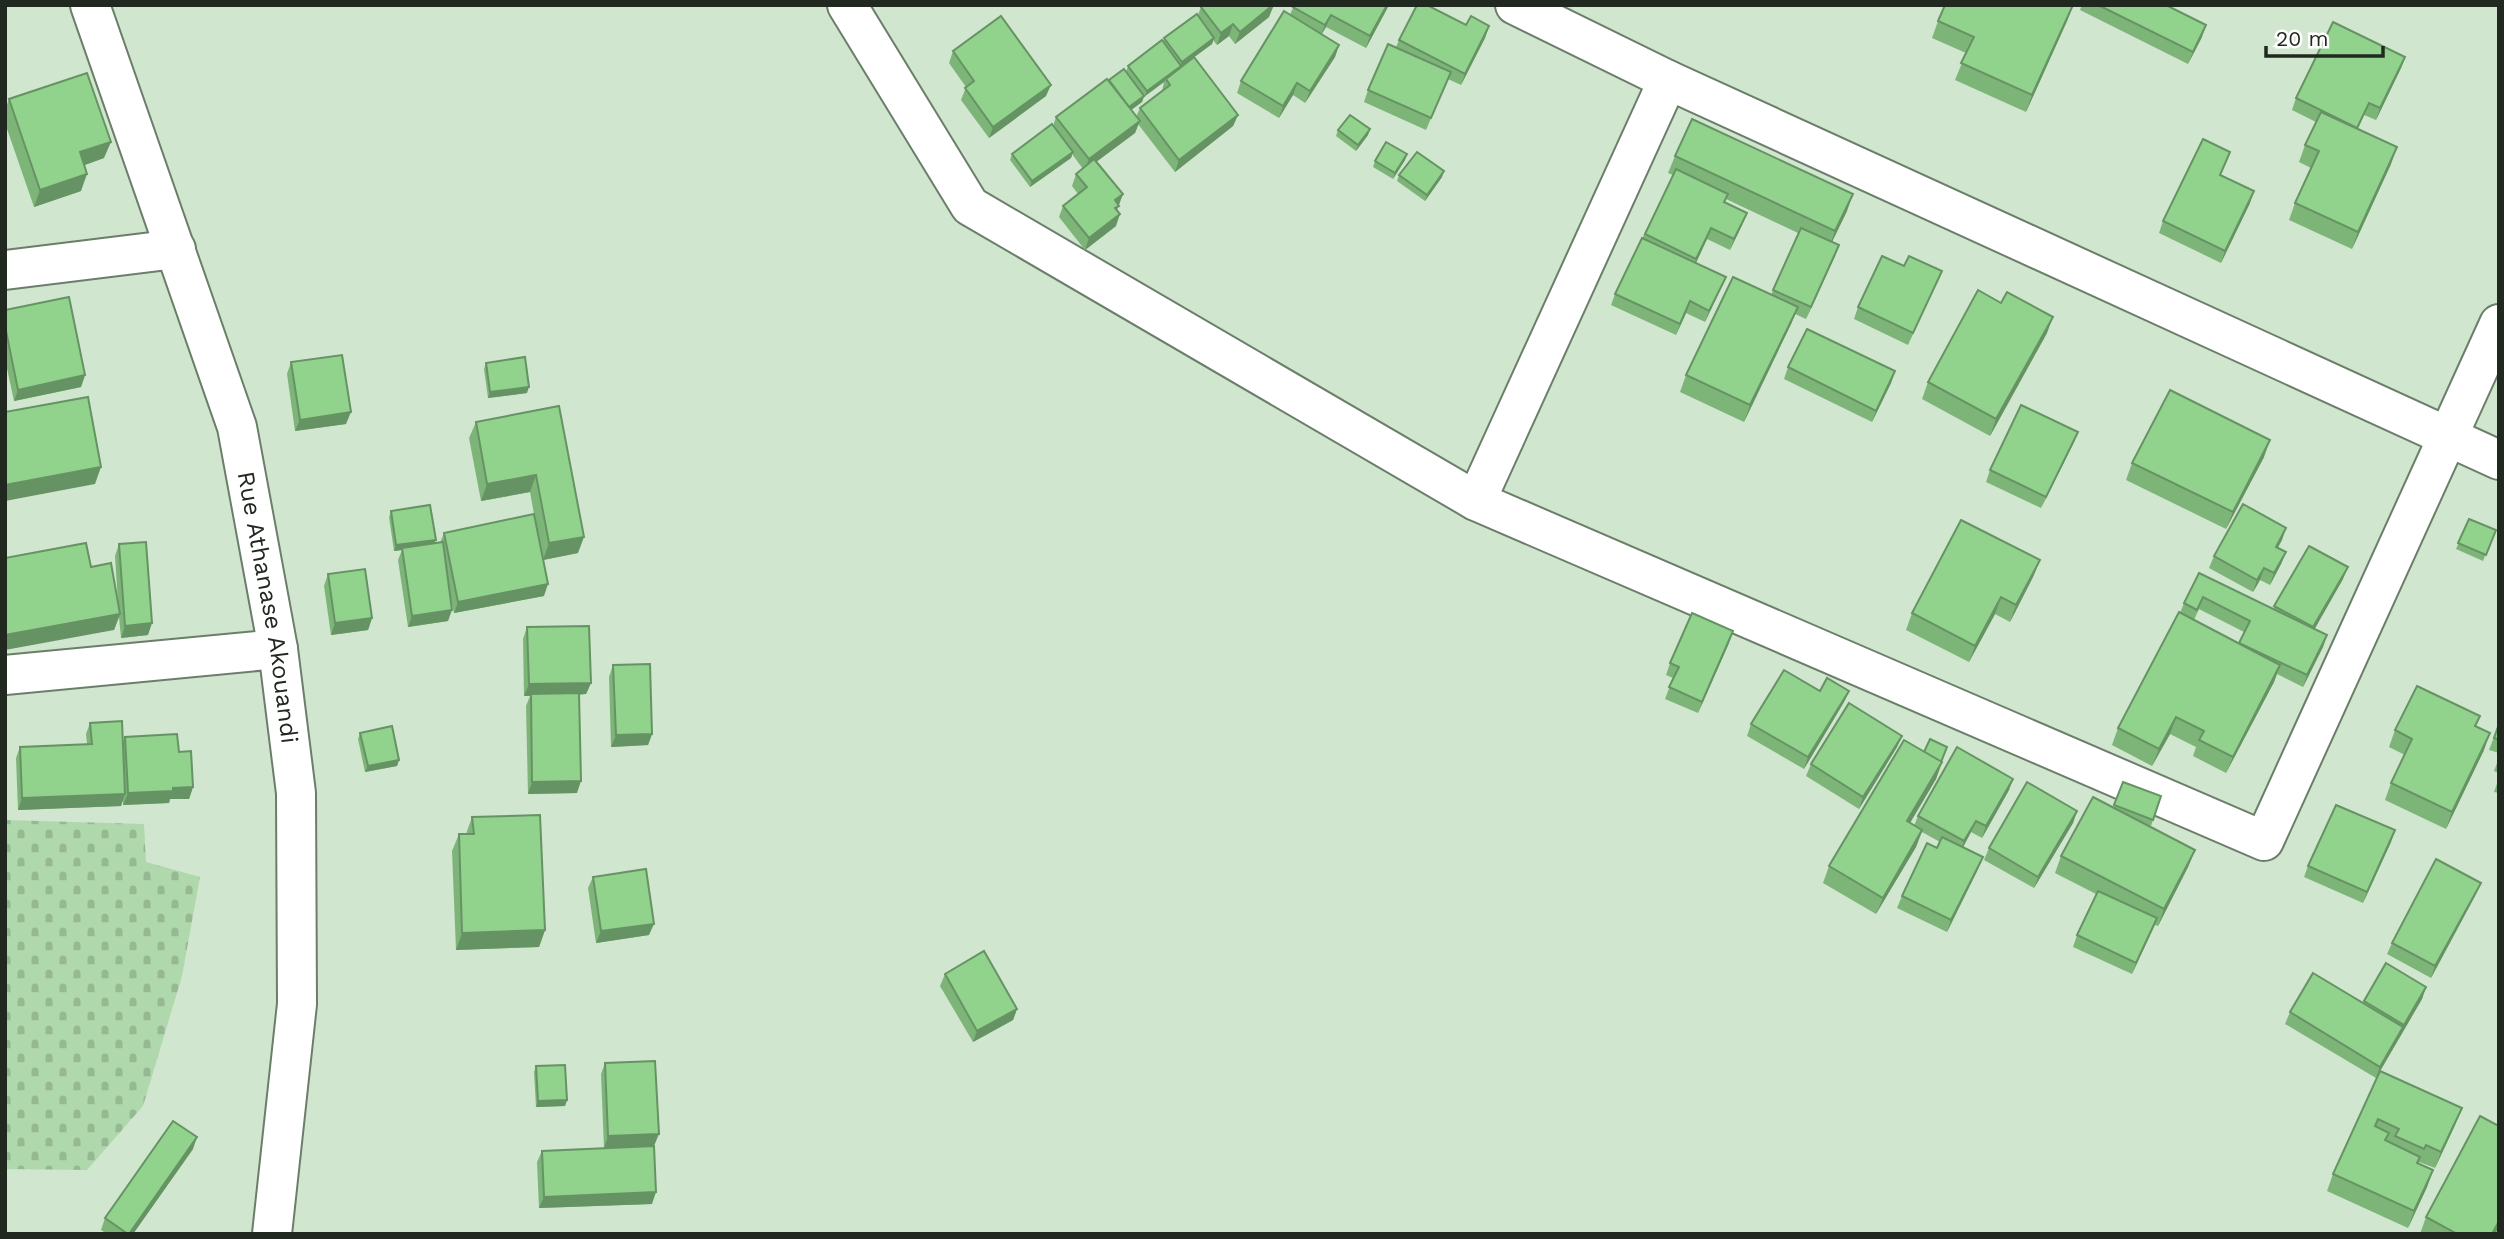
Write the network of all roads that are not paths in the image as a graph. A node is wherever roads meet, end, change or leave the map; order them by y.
1 (90, 5) edge
2 (847, 5) edge
3 (1516, 5) edge
4 (1668, 80) junction
5 (176, 248) junction
6 (5, 270) edge
7 (2499, 324) edge
8 (2448, 437) junction
9 (2499, 460) edge
10 (1476, 501) junction
11 (278, 649) junction
12 (5, 675) edge
13 (272, 1234) edge

1 - 5 street, Rue Athanase Akouandi
2 - 10 street
3 - 4 street
4 - 8 street
4 - 10 street
5 - 6 street
5 - 11 street, Rue Athanase Akouandi
7 - 8 street
8 - 9 street
8 - 10 street
11 - 12 street
11 - 13 street, Rue Athanase Akouandi

